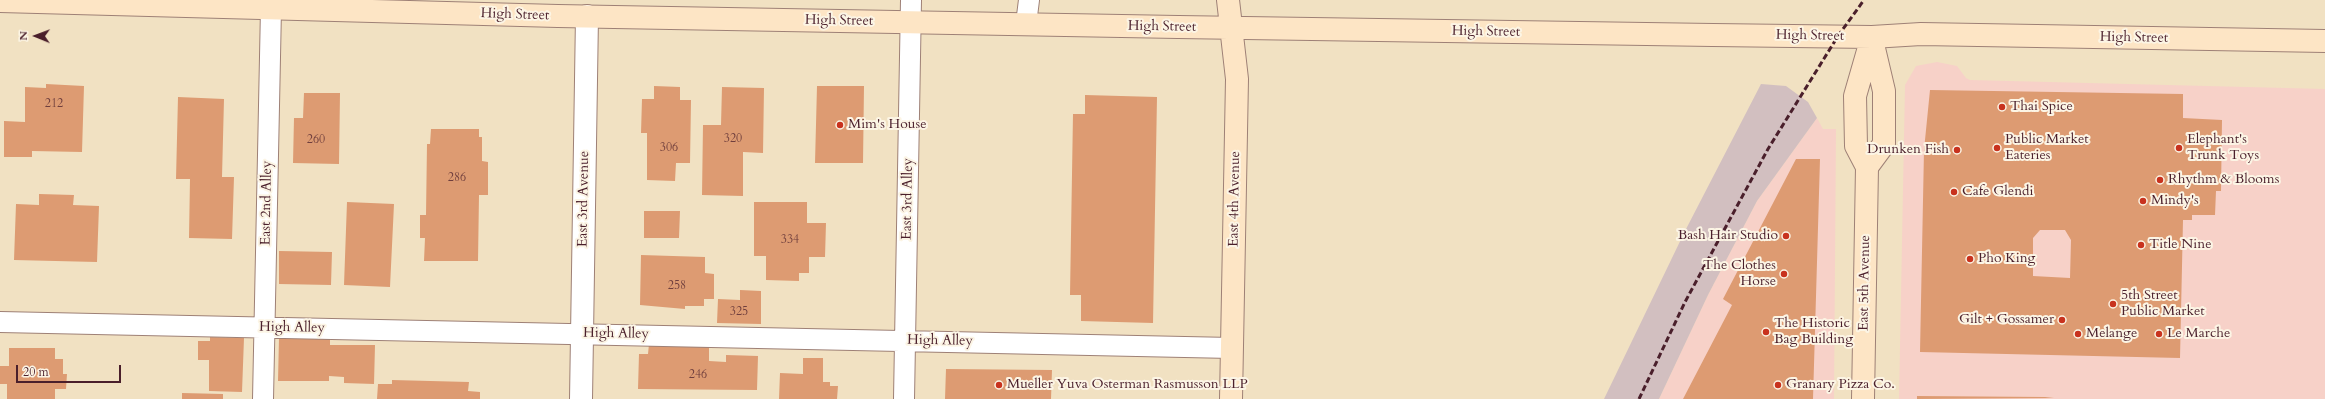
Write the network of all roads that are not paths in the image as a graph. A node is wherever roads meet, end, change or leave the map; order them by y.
1 (0, 0) edge
2 (911, 0) edge
3 (1029, 0) edge
4 (1228, 0) edge
5 (271, 8) junction
6 (587, 8) edge
7 (911, 23) junction
8 (1026, 24) junction
9 (1232, 27) junction
10 (1872, 37) junction
11 (2325, 41) edge
12 (1867, 167) junction
13 (0, 322) edge
14 (264, 328) junction
15 (582, 334) junction
16 (905, 340) junction
17 (1232, 348) junction
18 (263, 399) edge
19 (581, 399) edge
20 (904, 399) edge
21 (1231, 399) edge
22 (1863, 399) edge

1 - 5 street, High Street
2 - 7 lane, East 3rd Alley
3 - 8 lane
4 - 9 street, East 4th Avenue
5 - 6 street, High Street
5 - 14 lane, East 2nd Alley
6 - 7 street, High Street
6 - 15 street, East 3rd Avenue
7 - 8 street, High Street
7 - 16 lane, East 3rd Alley
8 - 9 street, High Street
9 - 10 street, High Street
9 - 17 street, East 4th Avenue
10 - 11 street, High Street
10 - 12 street, East 5th Avenue
10 - 12 street
12 - 22 street, East 5th Avenue
13 - 14 lane, High Alley
14 - 15 lane, High Alley
14 - 18 lane, East 2nd Alley
15 - 16 lane, High Alley
15 - 19 street, East 3rd Avenue
16 - 17 lane, High Alley
16 - 20 lane, East 3rd Alley
17 - 21 street, East 4th Avenue

